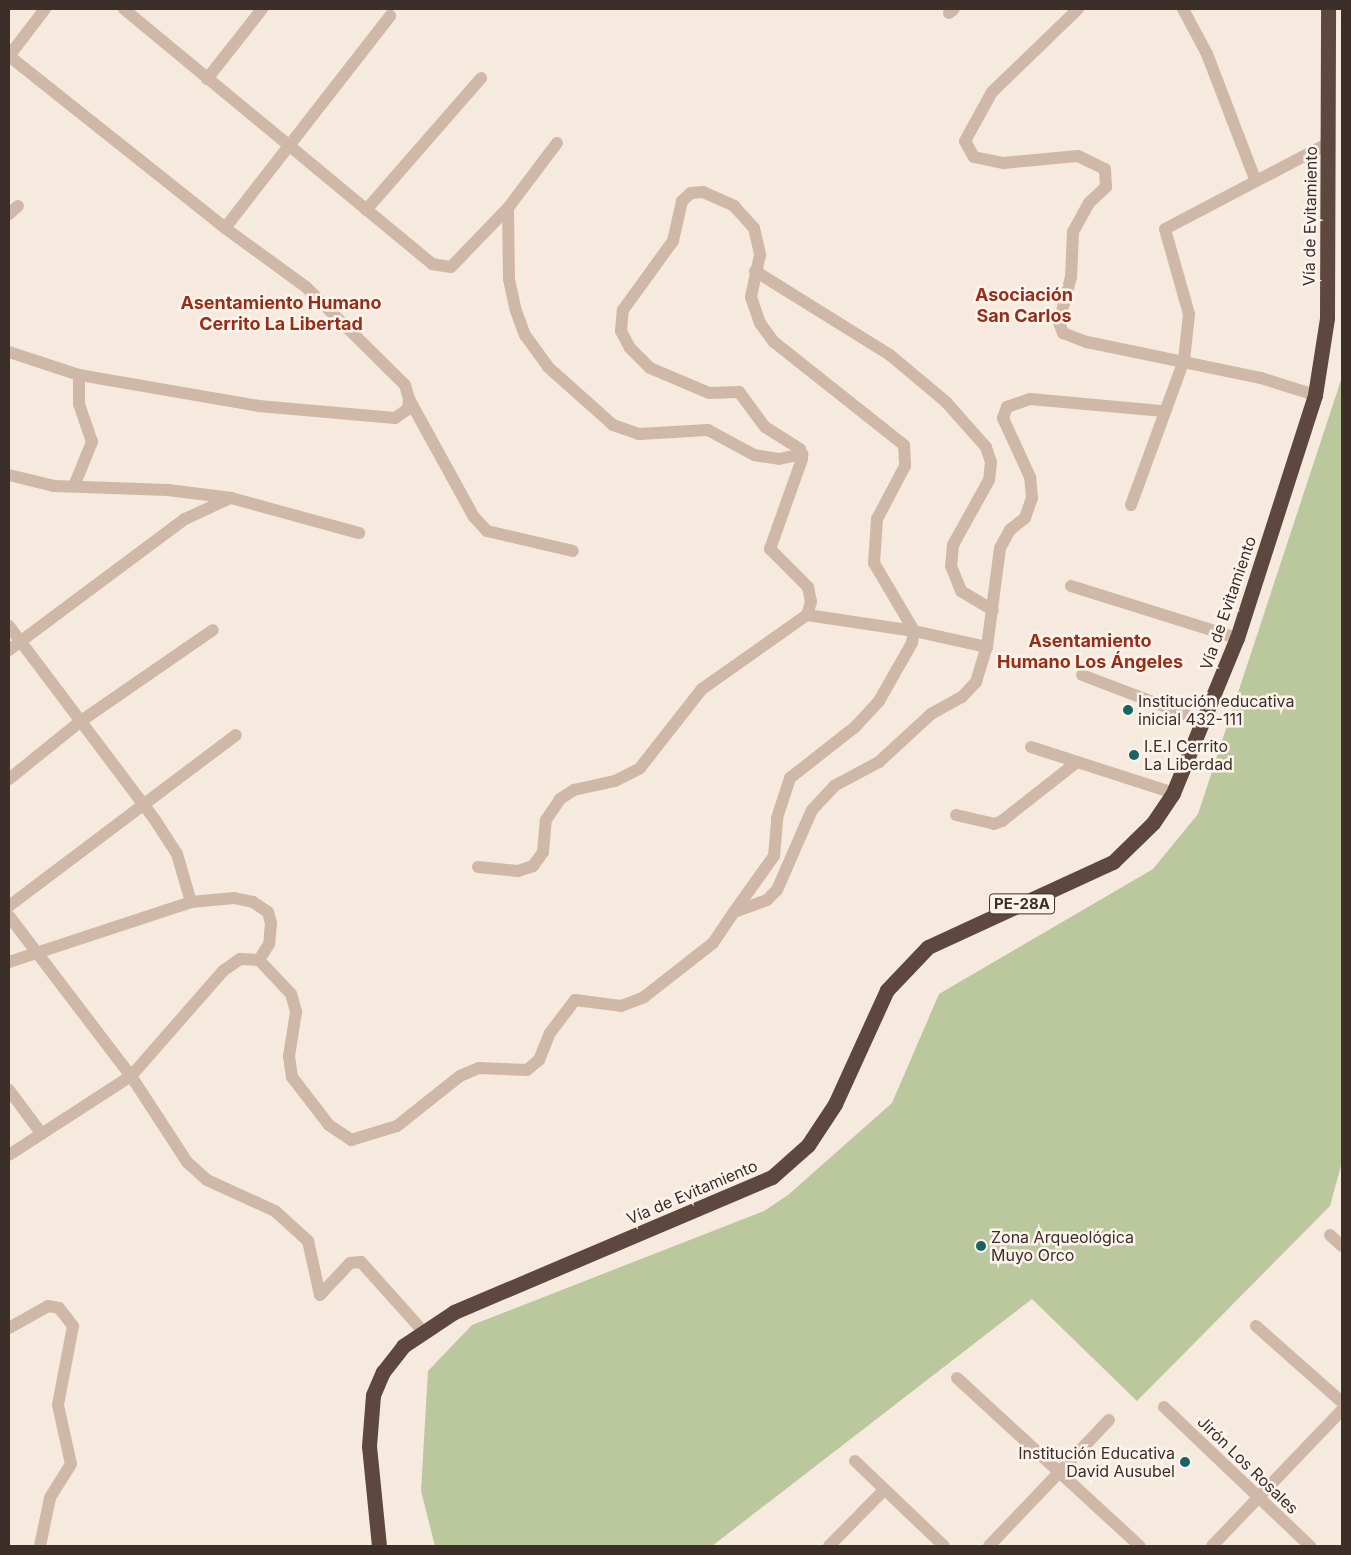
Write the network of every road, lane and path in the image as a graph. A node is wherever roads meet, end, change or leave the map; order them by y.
1 (45, 9) edge
2 (124, 9) edge
3 (262, 9) edge
4 (1078, 9) edge
5 (1183, 9) edge
6 (1328, 9) edge
7 (390, 16) dead end
8 (9, 56) edge
9 (481, 78) dead end
10 (207, 79) junction
11 (557, 142) dead end
12 (1329, 143) junction
13 (287, 145) junction
14 (1255, 179) junction
15 (508, 208) junction
16 (366, 210) junction
17 (225, 228) junction
18 (755, 271) junction
19 (9, 352) edge
20 (1184, 360) junction
21 (79, 375) junction
22 (1315, 395) junction
23 (409, 399) junction
24 (1163, 411) junction
25 (802, 454) junction
26 (9, 475) edge
27 (74, 486) junction
28 (231, 498) junction
29 (1131, 505) dead end
30 (359, 533) dead end
31 (573, 552) dead end
32 (1071, 586) dead end
33 (993, 610) junction
34 (807, 615) junction
35 (9, 626) edge
36 (213, 630) dead end
37 (914, 631) junction
38 (1237, 638) junction
39 (21, 641) junction
40 (987, 647) junction
41 (9, 650) edge
42 (1082, 675) dead end
43 (81, 721) junction
44 (1203, 721) junction
45 (236, 735) dead end
46 (1031, 747) dead end
47 (1077, 762) junction
48 (9, 779) edge
49 (1173, 794) junction
50 (143, 805) junction
51 (956, 815) dead end
52 (478, 867) dead end
53 (191, 902) junction
54 (9, 906) edge
55 (734, 912) junction
56 (9, 916) edge
57 (37, 952) junction
58 (259, 960) junction
59 (9, 962) edge
60 (130, 1076) junction
61 (9, 1090) edge
62 (41, 1133) junction
63 (9, 1155) edge
64 (1330, 1235) dead end
65 (1342, 1246) edge
66 (1256, 1326) dead end
67 (9, 1328) edge
68 (423, 1331) junction
69 (957, 1378) dead end
70 (1342, 1402) edge
71 (1164, 1407) dead end
72 (1342, 1410) edge
73 (1109, 1420) dead end
74 (855, 1462) dead end
75 (1058, 1471) junction
76 (884, 1490) junction
77 (1256, 1497) junction
78 (40, 1546) edge
79 (379, 1546) edge
80 (829, 1546) edge
81 (944, 1546) edge
82 (989, 1546) edge
83 (1140, 1546) edge
84 (1212, 1546) edge
85 (1310, 1546) edge

1 - 8 street
2 - 10 street
3 - 10 street
4 - 20 street
5 - 14 street
6 - 12 highway, Vía de Evitamiento / PE-28A
7 - 13 street
8 - 17 street
9 - 16 street
10 - 13 street
11 - 15 street
12 - 14 street
12 - 22 highway, Vía de Evitamiento / PE-28A
13 - 16 street
13 - 17 street
14 - 20 street
15 - 16 street
15 - 25 street
17 - 23 street
18 - 25 street
18 - 33 street
18 - 37 street
19 - 21 street
20 - 22 street
20 - 24 street
21 - 23 street
21 - 27 street
22 - 38 highway, Vía de Evitamiento / PE-28A
23 - 31 street
24 - 29 street
24 - 33 street
25 - 34 street
26 - 27 street
27 - 28 street
28 - 30 street
28 - 39 street
32 - 38 street
33 - 40 street
34 - 37 street
34 - 52 street
35 - 39 street
36 - 43 street
37 - 40 street
37 - 55 street
38 - 44 highway, Vía de Evitamiento / PE-28A
39 - 41 street
39 - 43 street
40 - 55 street
42 - 44 street
43 - 48 street
43 - 50 street
44 - 49 highway, Vía de Evitamiento / PE-28A
45 - 50 street
46 - 47 street
47 - 49 street
47 - 51 street
49 - 68 highway, Vía de Evitamiento / PE-28A
50 - 53 street
50 - 54 street
53 - 57 street
53 - 58 street
55 - 58 street
56 - 57 street
57 - 59 street
57 - 60 street
58 - 60 street
60 - 62 street
60 - 68 street
61 - 62 street
62 - 63 street
64 - 65 street
66 - 70 street
67 - 78 street
68 - 79 highway, Vía de Evitamiento / PE-28A
69 - 75 street
71 - 77 street, Jirón Los Rosales
72 - 77 street
73 - 75 street
74 - 76 street
75 - 82 street
75 - 83 street
76 - 80 street
76 - 81 street
77 - 84 street
77 - 85 street, Jirón Los Rosales

